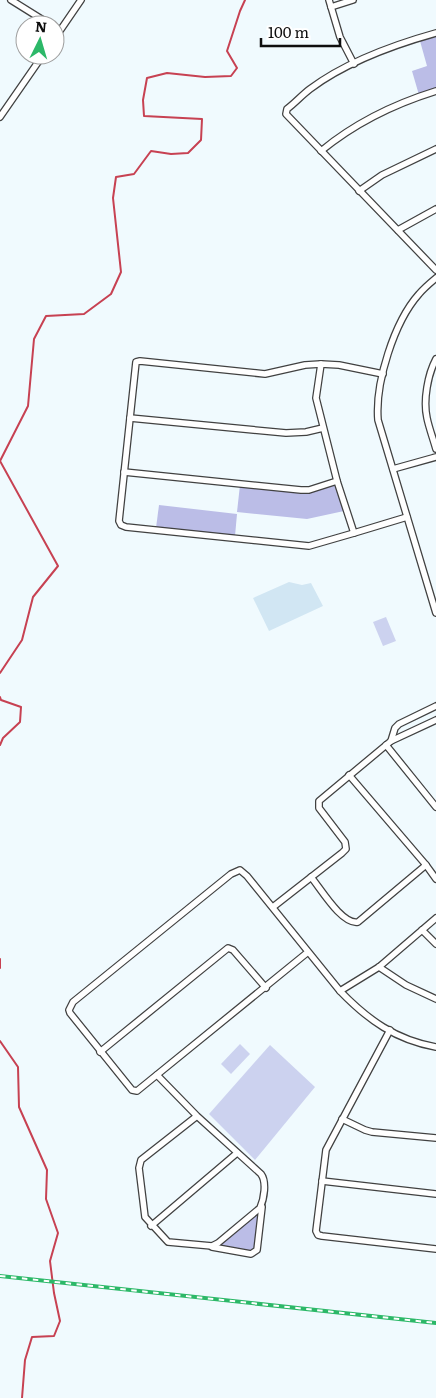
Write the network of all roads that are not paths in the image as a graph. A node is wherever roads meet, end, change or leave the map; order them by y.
1 (11, 0) edge
2 (82, 0) edge
3 (353, 0) edge
4 (330, 3) edge
5 (35, 15) edge
6 (65, 21) edge
7 (436, 33) edge
8 (354, 64) junction
9 (36, 65) edge
10 (436, 91) edge
11 (0, 117) edge
12 (436, 149) edge
13 (321, 151) junction
14 (359, 191) junction
15 (436, 209) edge
16 (398, 230) junction
17 (436, 270) edge
18 (436, 278) edge
19 (436, 359) edge
20 (322, 364) junction
21 (382, 374) junction
22 (130, 418) junction
23 (323, 428) junction
24 (436, 449) edge
25 (436, 457) edge
26 (393, 469) junction
27 (124, 472) junction
28 (337, 481) junction
29 (407, 517) junction
30 (354, 533) junction
31 (436, 612) edge
32 (436, 706) edge
33 (436, 720) edge
34 (388, 743) junction
35 (349, 775) junction
36 (436, 807) edge
37 (426, 865) junction
38 (311, 877) junction
39 (436, 879) edge
40 (273, 907) junction
41 (436, 918) edge
42 (422, 930) junction
43 (436, 944) edge
44 (308, 952) junction
45 (379, 968) junction
46 (266, 988) junction
47 (340, 991) junction
48 (436, 999) edge
49 (390, 1030) junction
50 (436, 1047) edge
51 (100, 1052) junction
52 (157, 1076) junction
53 (197, 1116) junction
54 (342, 1119) junction
55 (436, 1138) edge
56 (237, 1153) junction
57 (322, 1181) junction
58 (436, 1194) edge
59 (263, 1202) junction
60 (151, 1226) junction
61 (209, 1247) junction
62 (436, 1249) edge

1 - 5 street
2 - 6 street
3 - 4 street
4 - 8 street
7 - 8 street
8 - 13 street
9 - 11 street
10 - 13 street
12 - 14 street
13 - 14 street
14 - 16 street
15 - 16 street
16 - 17 street
18 - 21 street
19 - 24 street
20 - 21 street
20 - 22 street
20 - 23 street
21 - 26 street
22 - 23 street
22 - 27 street
23 - 28 street
25 - 26 street
26 - 29 street
27 - 28 street
27 - 30 street
28 - 30 street
29 - 30 street
29 - 31 street
32 - 34 street
33 - 34 street
34 - 35 street
34 - 36 street
35 - 37 street
35 - 38 street
37 - 38 street
37 - 39 street
38 - 40 street
40 - 44 street
40 - 51 street
41 - 42 street
42 - 43 street
42 - 45 street
44 - 46 street
44 - 47 street
45 - 47 street
45 - 48 street
46 - 51 street
46 - 52 street
47 - 49 street
49 - 50 street
49 - 54 street
51 - 52 street
52 - 53 street
53 - 56 street
53 - 60 street
54 - 55 street
54 - 57 street
56 - 59 street
56 - 60 street
57 - 58 street
57 - 62 street
59 - 61 street
59 - 61 street
60 - 61 street

